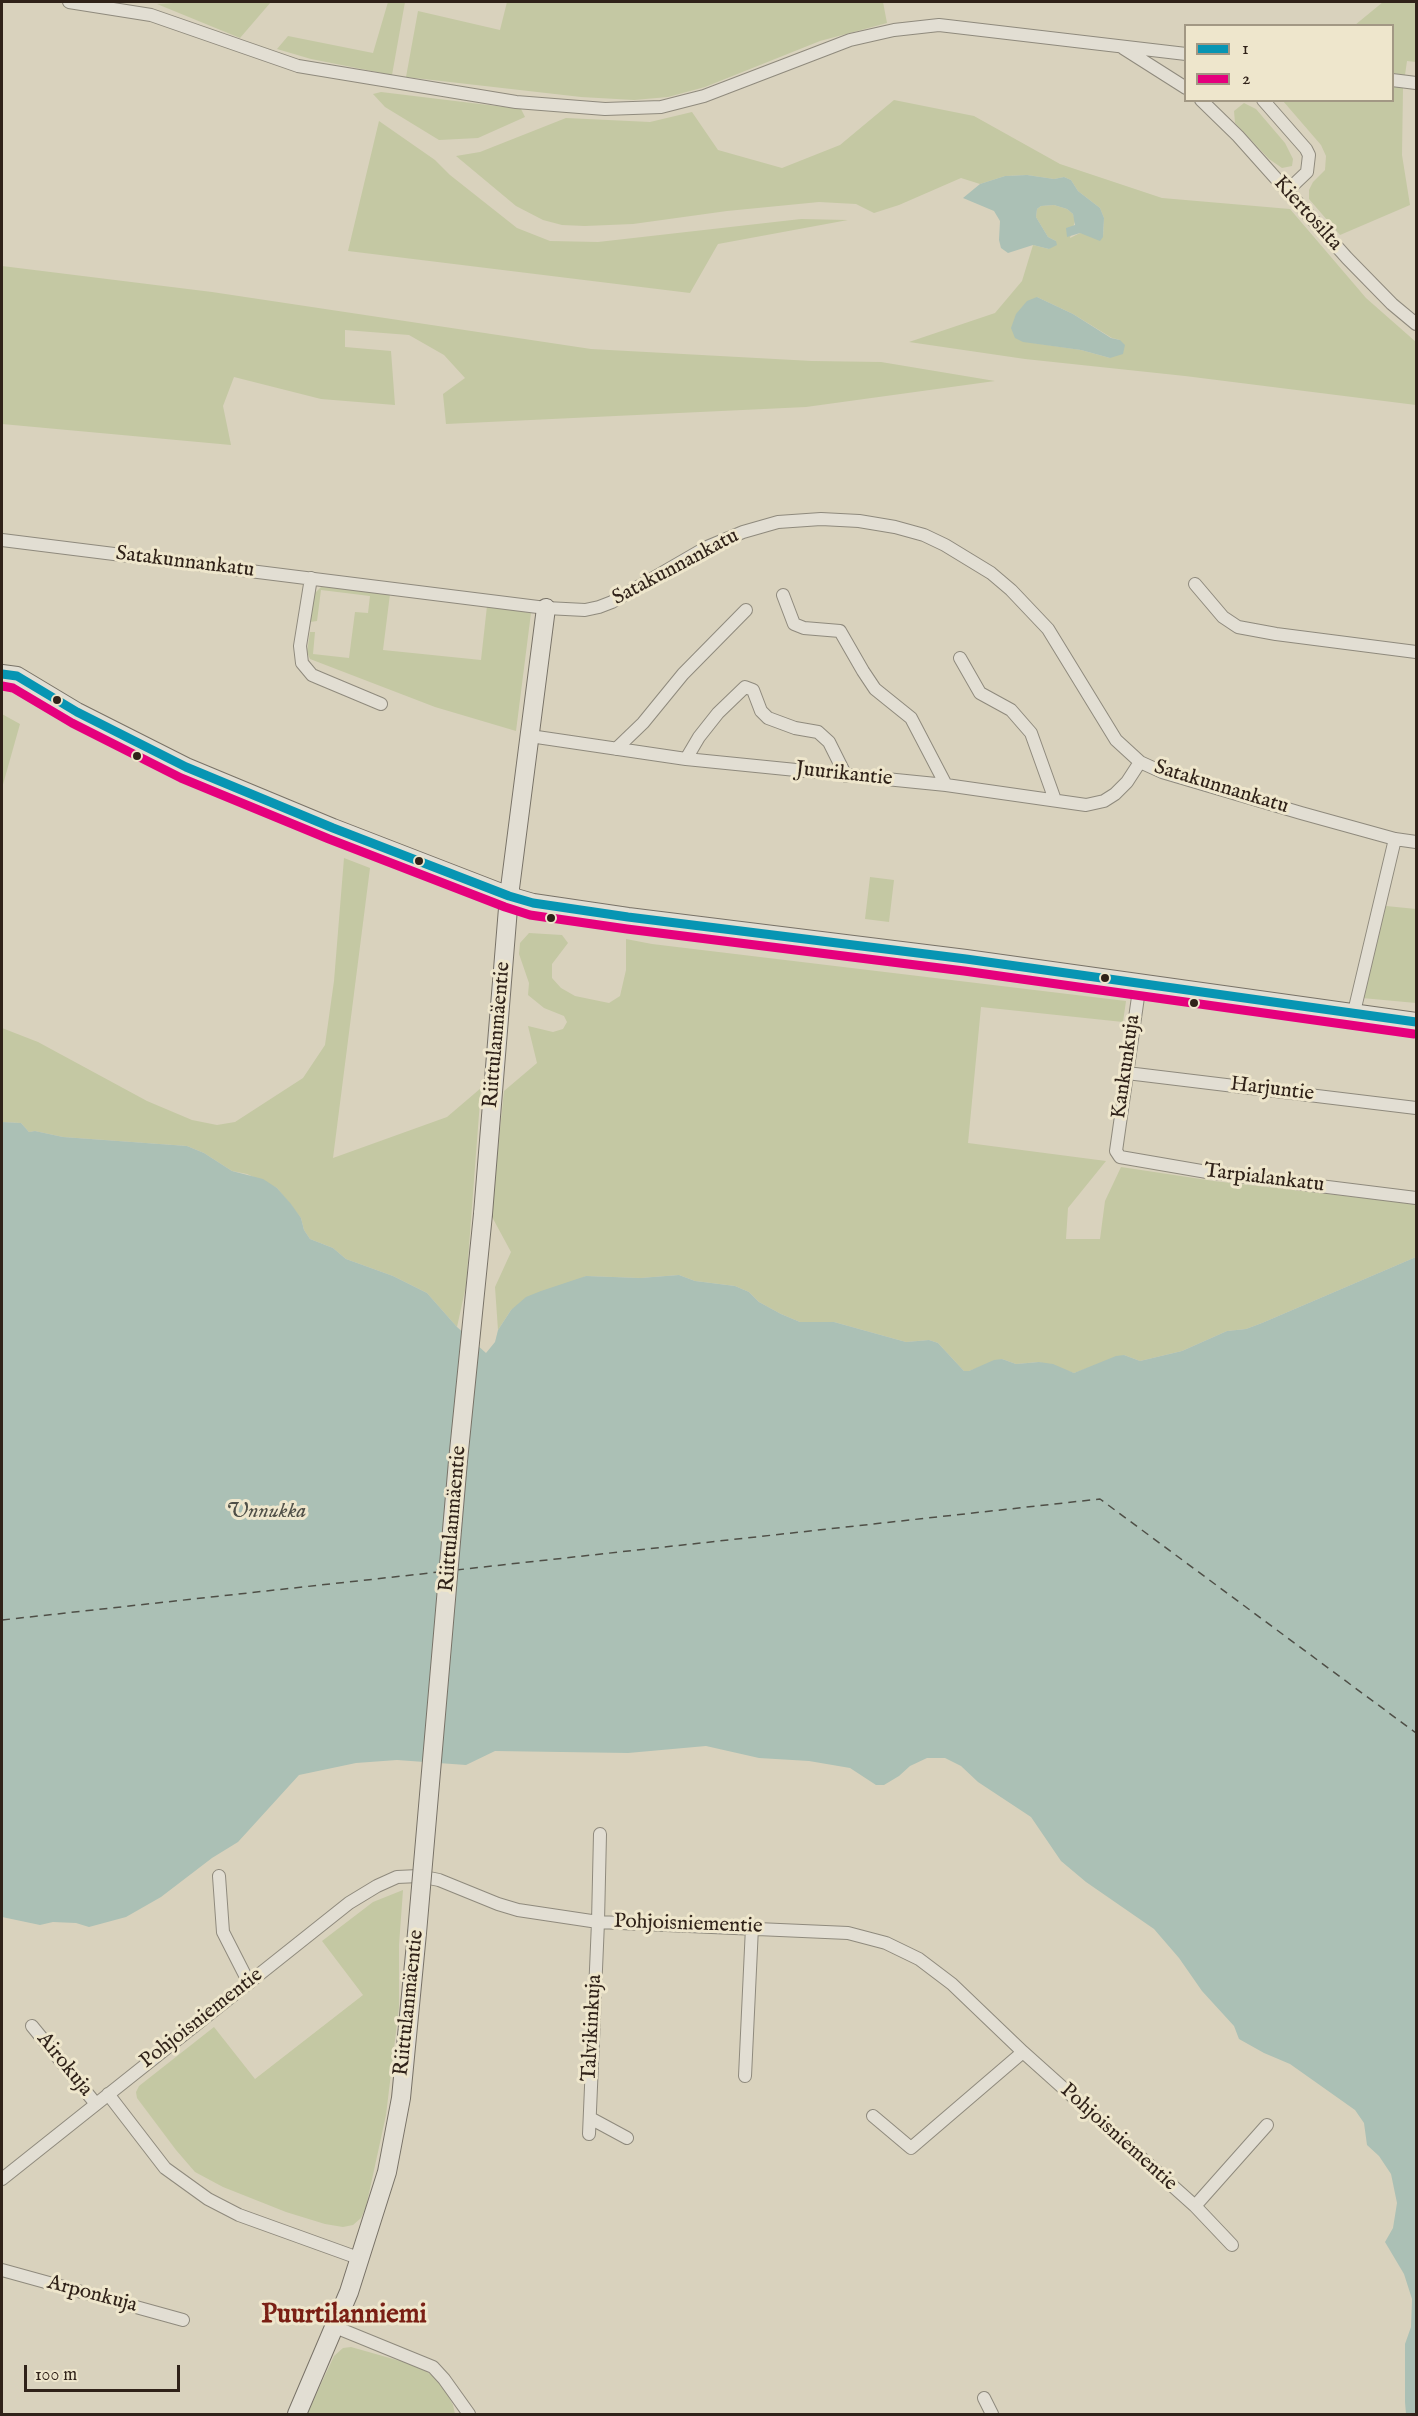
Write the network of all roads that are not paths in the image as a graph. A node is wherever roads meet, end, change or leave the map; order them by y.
1 (69, 2) edge
2 (1120, 46) junction
3 (1184, 54) edge
4 (1394, 80) edge
5 (1416, 83) edge
6 (1184, 87) edge
7 (1203, 102) edge
8 (1220, 102) edge
9 (1265, 102) edge
10 (1211, 110) junction
11 (1287, 191) junction
12 (1416, 324) edge
13 (2, 540) edge
14 (310, 578) junction
15 (1195, 584) dead end
16 (783, 595) dead end
17 (546, 608) junction
18 (746, 610) dead end
19 (1416, 652) edge
20 (960, 658) dead end
21 (2, 674) edge
22 (381, 704) dead end
23 (530, 736) junction
24 (616, 749) junction
25 (686, 759) junction
26 (1140, 762) junction
27 (846, 776) junction
28 (946, 785) junction
29 (1054, 800) junction
30 (1395, 839) junction
31 (1416, 842) edge
32 (509, 897) junction
33 (1140, 983) junction
34 (1354, 1012) junction
35 (1416, 1022) edge
36 (1127, 1073) junction
37 (1416, 1108) edge
38 (1116, 1151) joint
39 (1416, 1198) edge
40 (600, 1834) dead end
41 (219, 1876) dead end
42 (598, 1922) junction
43 (752, 1927) junction
44 (249, 1983) junction
45 (32, 2026) dead end
46 (1023, 2052) junction
47 (745, 2076) dead end
48 (108, 2094) junction
49 (96, 2104) junction
50 (873, 2116) dead end
51 (590, 2118) junction
52 (1267, 2125) dead end
53 (589, 2134) dead end
54 (627, 2138) dead end
55 (2, 2179) edge
56 (1194, 2206) junction
57 (1232, 2245) dead end
58 (361, 2259) junction
59 (2, 2270) edge
60 (183, 2320) dead end
61 (335, 2327) junction
62 (984, 2398) dead end
63 (297, 2415) edge
64 (469, 2415) edge
65 (992, 2415) edge

1 - 2 street
2 - 3 street
2 - 6 street
4 - 5 street
7 - 10 street, Kiertosilta
8 - 10 street
9 - 11 street
10 - 11 street, Kiertosilta
11 - 12 street, Kiertosilta
13 - 14 street, Satakunnankatu
14 - 17 street, Satakunnankatu
14 - 22 street
15 - 19 street
16 - 28 street
17 - 23 street, Riittulanmäentie
17 - 26 street, Satakunnankatu
18 - 24 street
20 - 29 street
21 - 32 street
23 - 24 street, Juurikantie
23 - 32 street, Riittulanmäentie
24 - 25 street, Juurikantie
25 - 27 street, Juurikantie
25 - 27 street
26 - 29 street, Juurikantie
26 - 30 street, Satakunnankatu
27 - 28 street, Juurikantie
28 - 29 street, Juurikantie
30 - 31 street, Satakunnankatu
30 - 34 street
32 - 33 street
32 - 58 street, Riittulanmäentie, bridge
33 - 34 street
33 - 36 street, Kankunkuja
34 - 35 street
36 - 37 street, Harjuntie
36 - 38 street, Kankunkuja
38 - 39 street, Tarpialankatu
40 - 42 street, Talvikinkuja
41 - 44 street
42 - 43 street, Pohjoisniementie
42 - 44 street, Pohjoisniementie
42 - 51 street, Talvikinkuja
43 - 46 street, Pohjoisniementie
43 - 47 street
44 - 48 street, Pohjoisniementie
45 - 49 street, Airokuja
46 - 50 street
46 - 56 street, Pohjoisniementie
48 - 49 street, Pohjoisniementie
48 - 58 street
49 - 55 street, Pohjoisniementie
51 - 53 street, Talvikinkuja
51 - 54 street
52 - 56 street
56 - 57 street, Pohjoisniementie
58 - 61 street, Riittulanmäentie
59 - 60 street, Arponkuja
61 - 63 street, Riittulanmäentie
61 - 64 street
62 - 65 street

